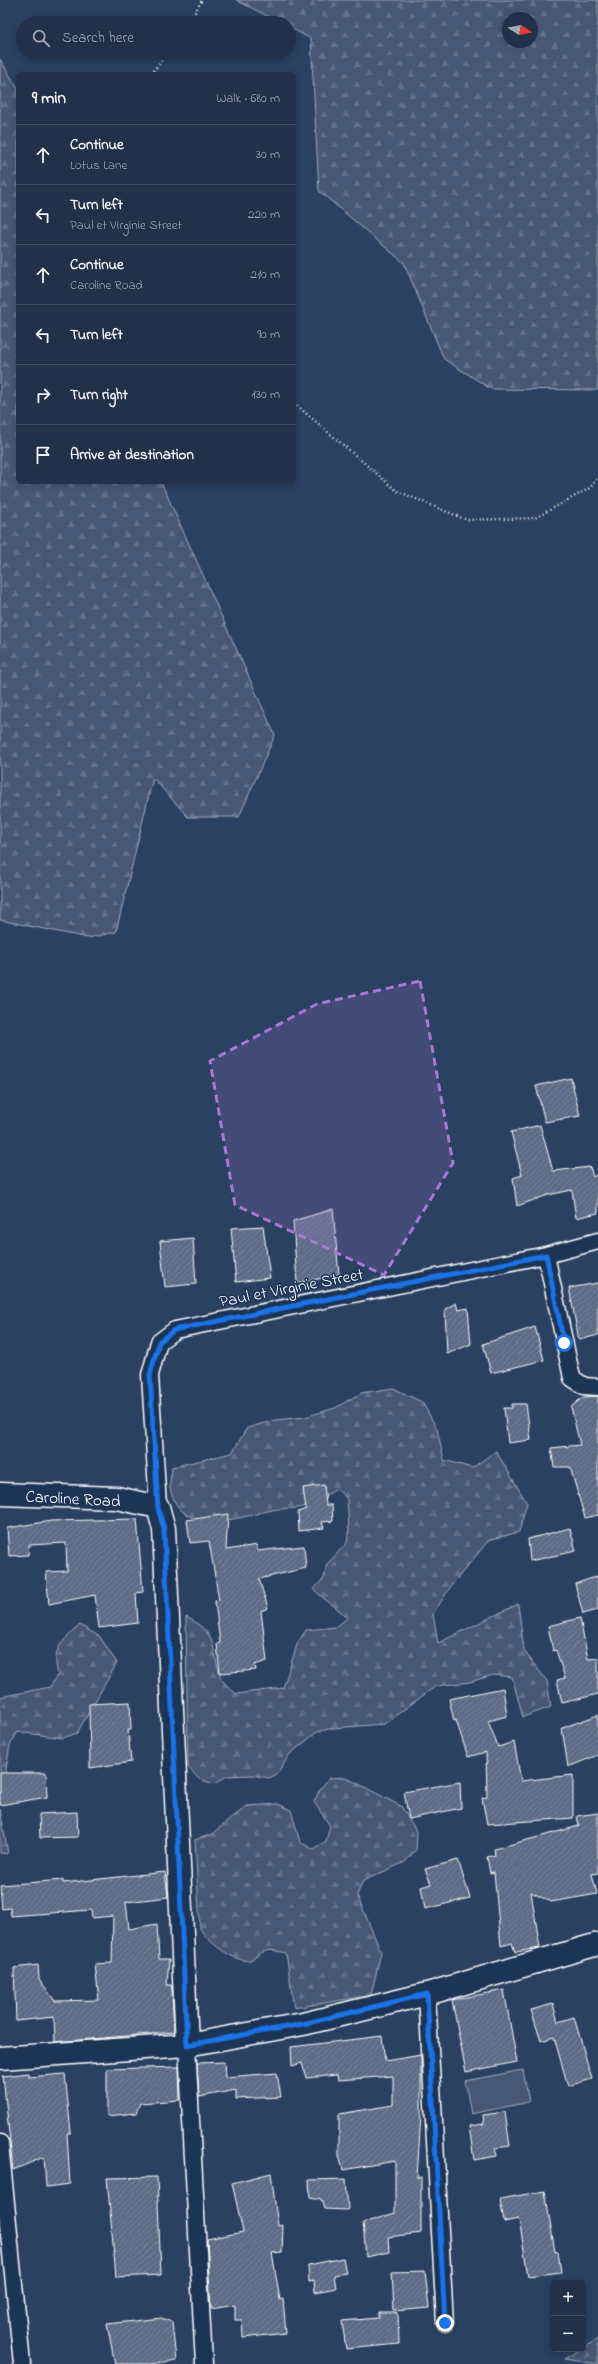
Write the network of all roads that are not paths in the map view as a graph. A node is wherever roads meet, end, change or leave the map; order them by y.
1 (598, 1241) edge
2 (546, 1255) junction
3 (598, 1387) edge
4 (0, 1494) edge
5 (158, 1508) junction
6 (598, 1944) edge
7 (427, 1994) junction
8 (187, 2045) junction
9 (0, 2058) edge
10 (0, 2143) edge
11 (445, 2323) dead end
12 (22, 2364) edge
13 (204, 2364) edge

1 - 2 street, Paul et Virginie Street
2 - 3 street
2 - 5 street, Paul et Virginie Street
4 - 5 main road, Caroline Road
5 - 8 main road
6 - 7 main road
7 - 8 main road
7 - 11 street
8 - 9 main road
8 - 13 street
10 - 12 street

